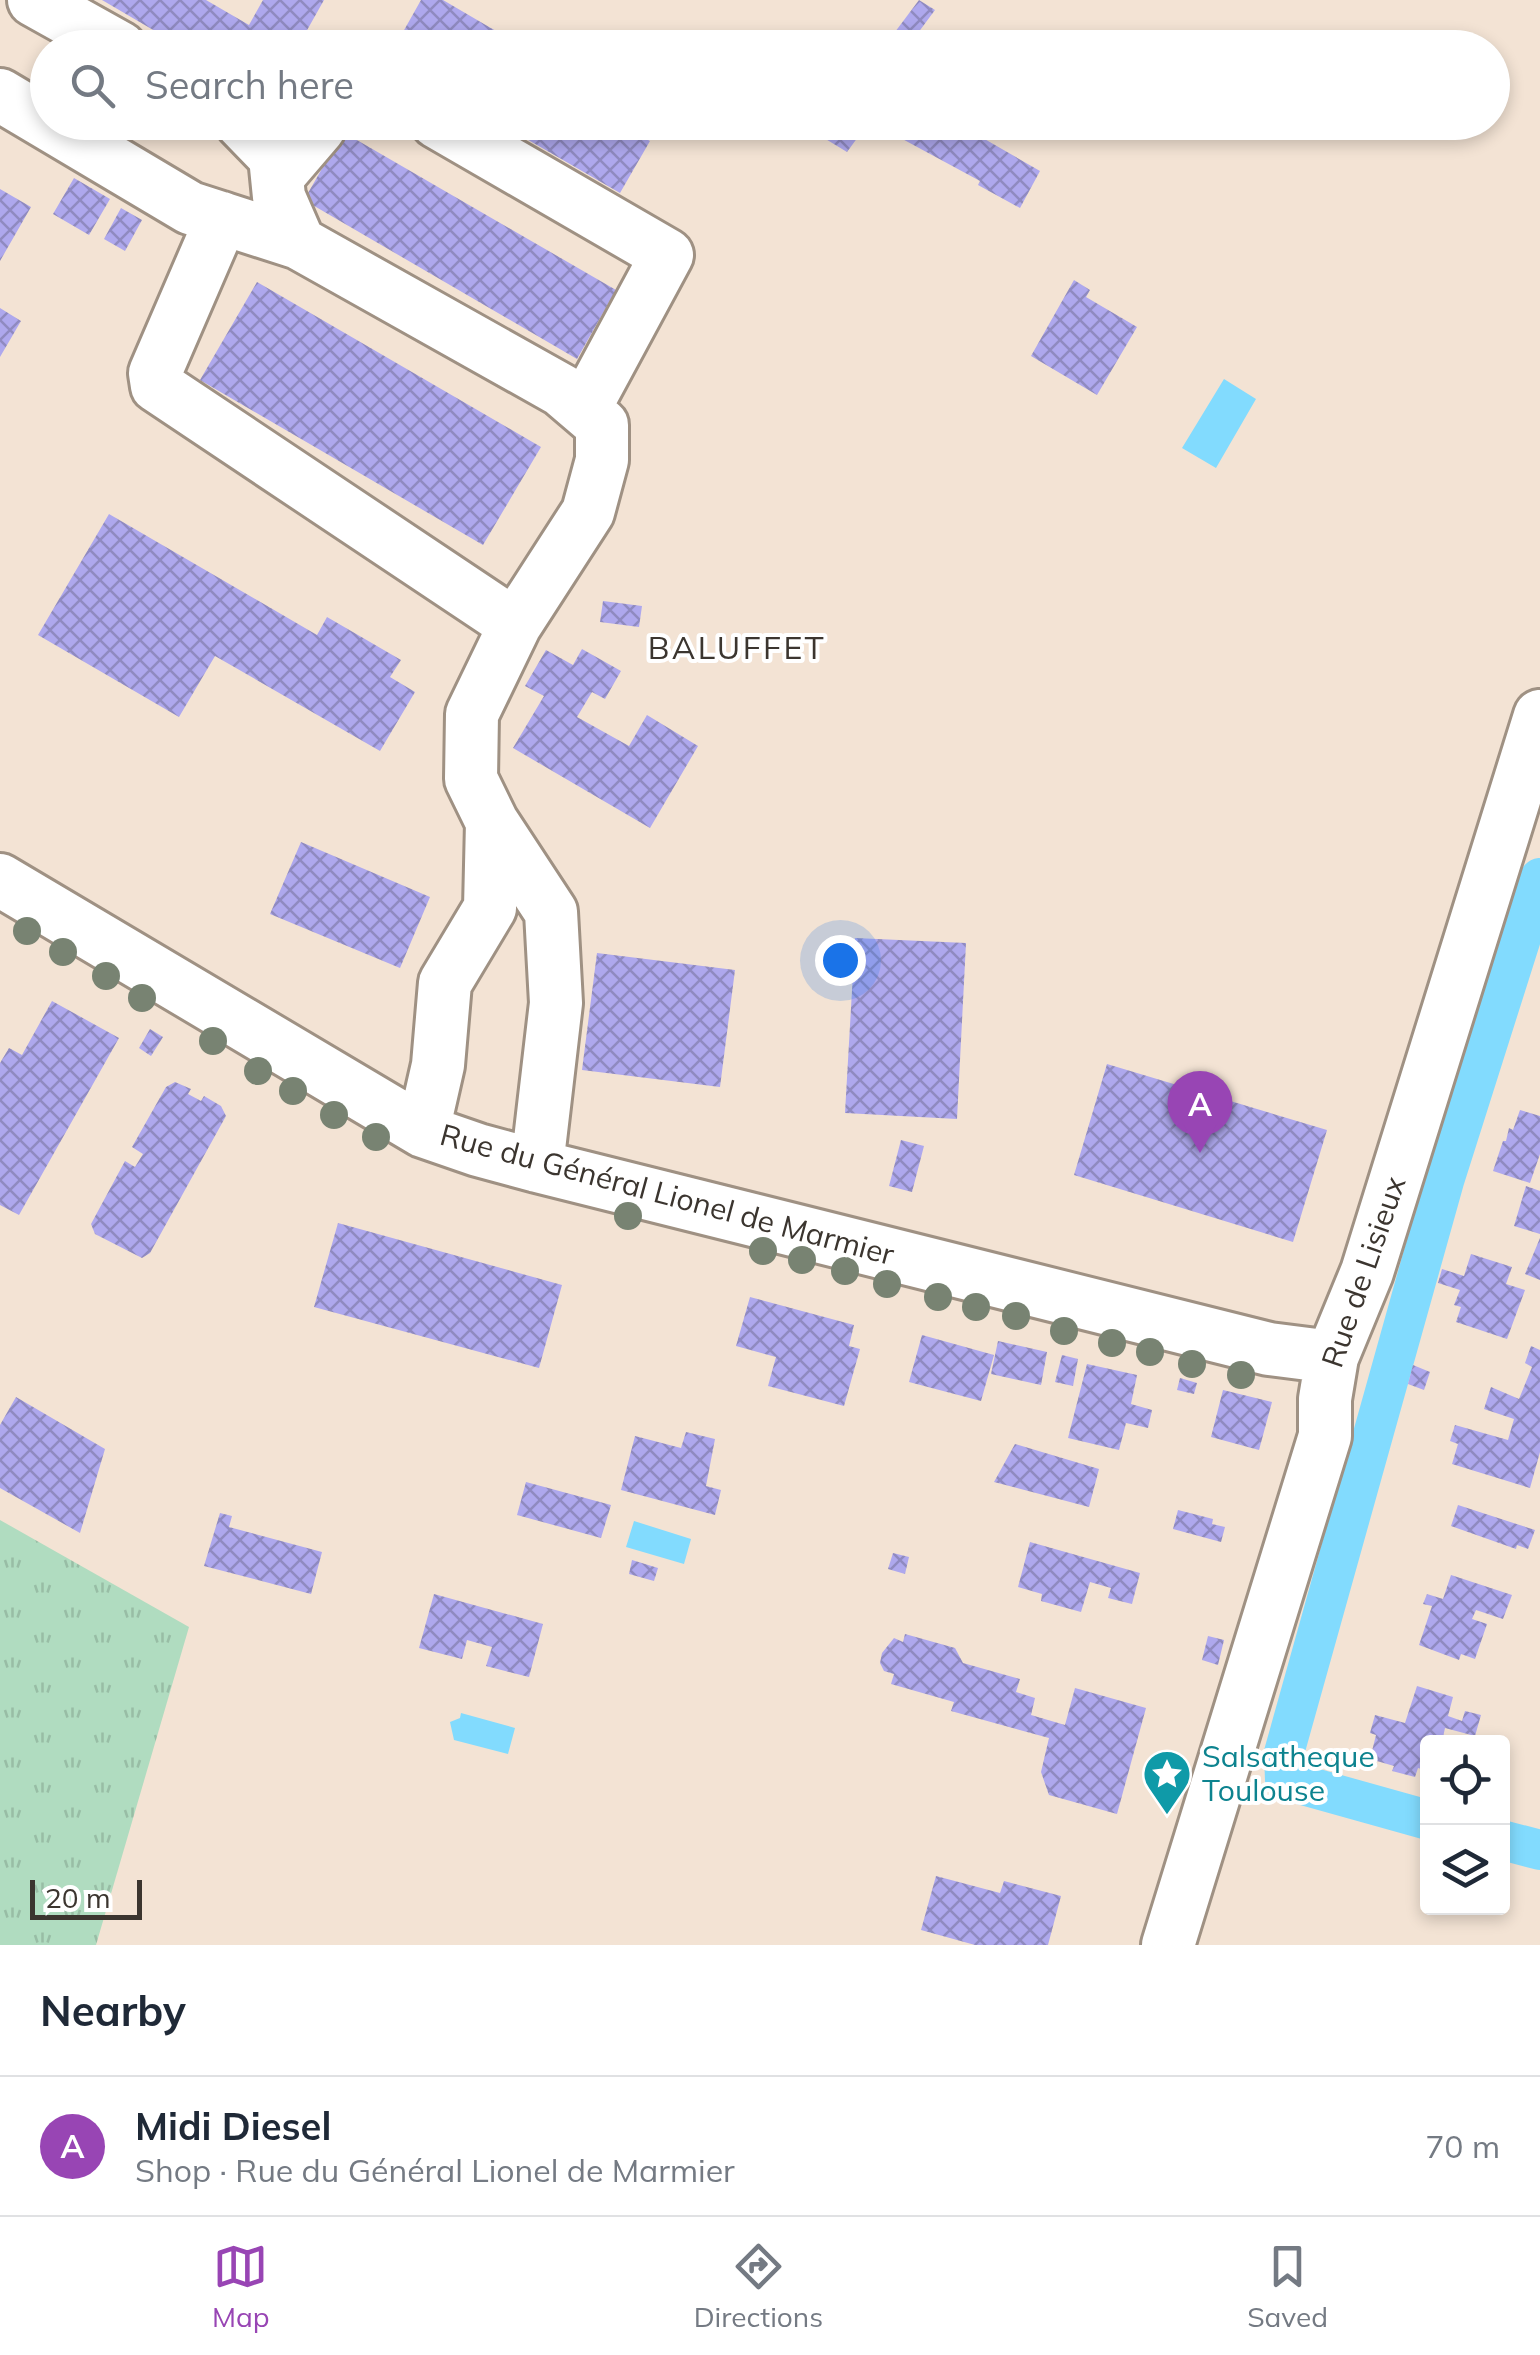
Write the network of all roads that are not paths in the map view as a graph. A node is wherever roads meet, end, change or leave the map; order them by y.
1 (34, 0) edge
2 (88, 30) edge
3 (0, 95) edge
4 (30, 113) edge
5 (76, 140) edge
6 (258, 140) edge
7 (309, 140) edge
8 (468, 140) edge
9 (277, 177) junction
10 (222, 218) junction
11 (299, 243) junction
12 (584, 409) junction
13 (515, 625) junction
14 (1540, 716) edge
15 (492, 822) junction
16 (0, 880) edge
17 (423, 1131) junction
18 (537, 1166) junction
19 (1332, 1357) junction
20 (1168, 1945) edge

1 - 2 street
3 - 4 street
5 - 10 street
6 - 9 street
7 - 9 street
8 - 12 street
9 - 11 street
10 - 11 street
10 - 13 street
11 - 12 street
12 - 13 street
13 - 15 street
14 - 19 street, Rue de Lisieux
15 - 17 street
15 - 18 street
16 - 17 street, Rue du Général Lionel de Marmier
17 - 18 street, Rue du Général Lionel de Marmier
18 - 19 street, Rue du Général Lionel de Marmier
19 - 20 street, Rue de Lisieux

